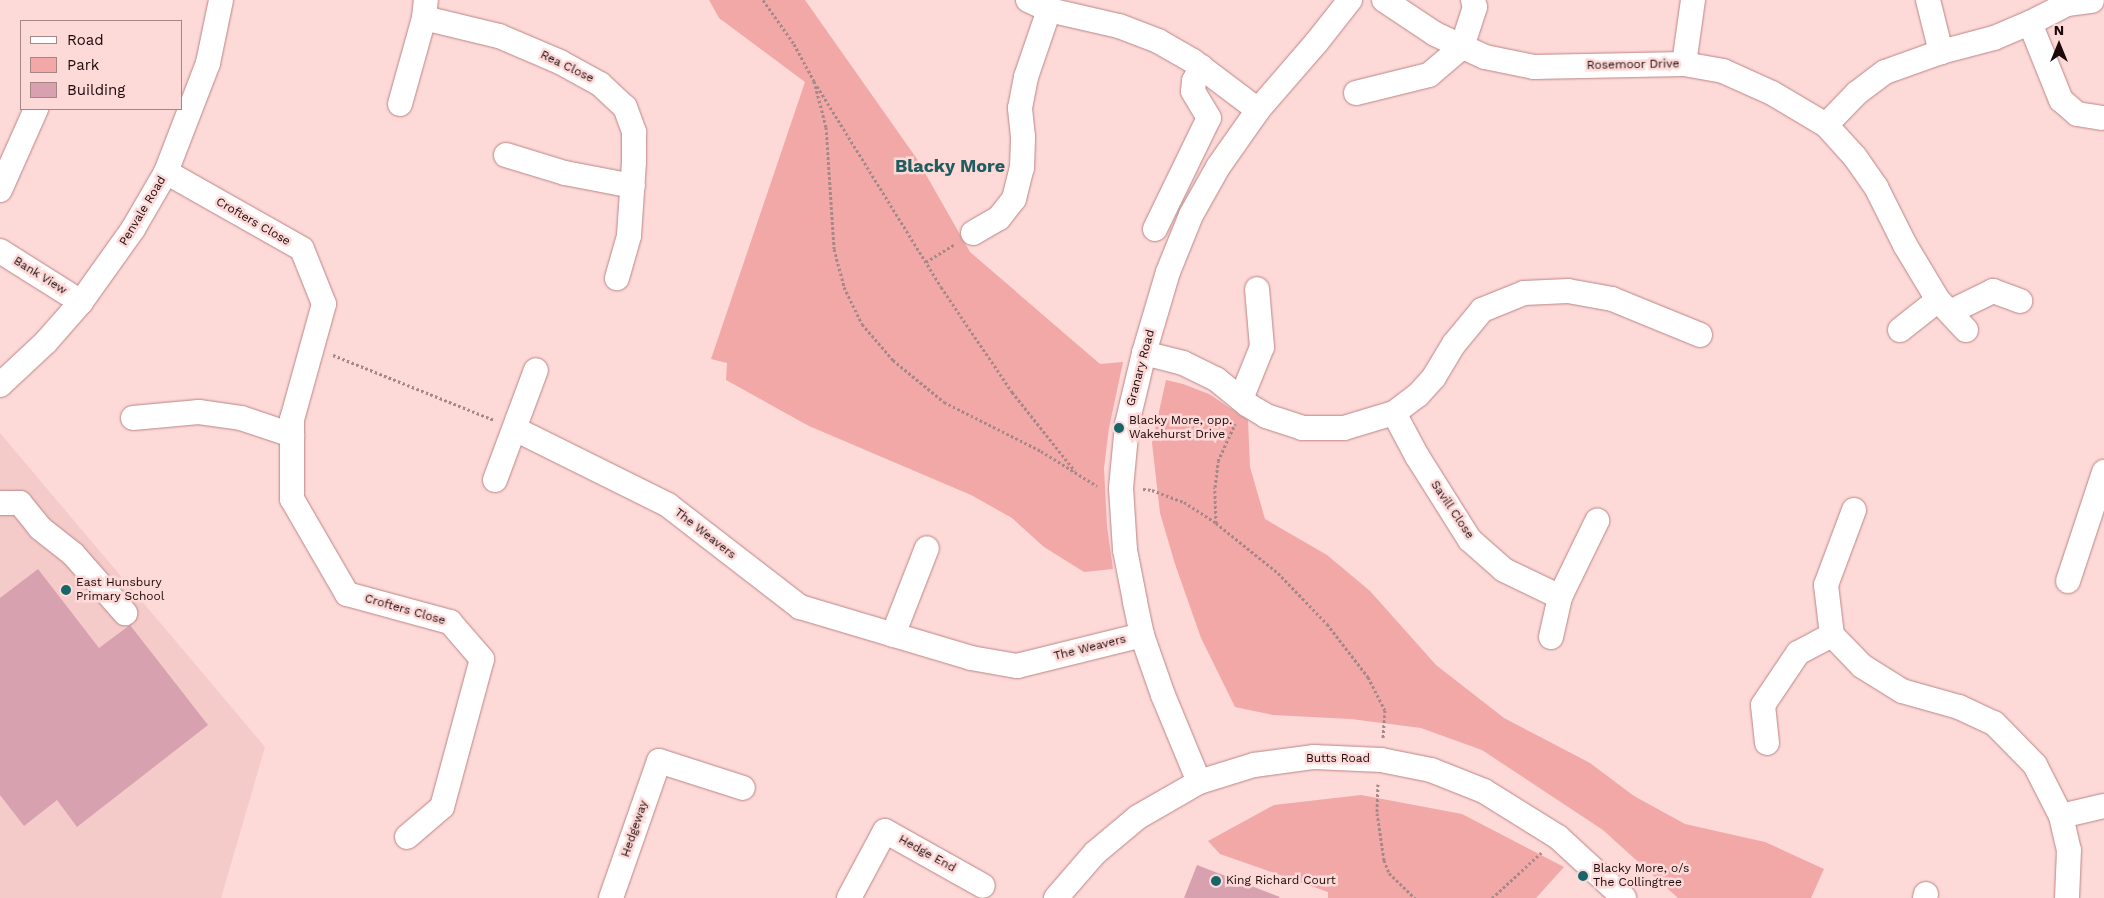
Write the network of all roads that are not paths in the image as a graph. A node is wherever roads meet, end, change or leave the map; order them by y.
1 (221, 0) edge
2 (1028, 0) edge
3 (1350, 0) edge
4 (1384, 0) edge
5 (1472, 0) edge
6 (1693, 0) edge
7 (1928, 0) edge
8 (2092, 1) dead end
9 (2066, 2) edge
10 (425, 9) edge
11 (1049, 10) junction
12 (2030, 23) junction
13 (1462, 46) junction
14 (1941, 52) junction
15 (1684, 64) junction
16 (1201, 67) junction
17 (1356, 92) dead end
18 (400, 104) dead end
19 (36, 110) edge
20 (1258, 110) junction
21 (2102, 118) dead end
22 (1826, 125) junction
23 (506, 155) dead end
24 (166, 172) junction
25 (633, 186) junction
26 (0, 190) edge
27 (1155, 229) dead end
28 (973, 233) road end
29 (0, 251) edge
30 (617, 278) dead end
31 (1257, 289) dead end
32 (2020, 301) dead end
33 (81, 302) junction
34 (1944, 306) junction
35 (1900, 330) dead end
36 (1966, 330) dead end
37 (1700, 336) dead end
38 (1144, 353) junction
39 (536, 370) dead end
40 (0, 385) edge
41 (1245, 402) junction
42 (1394, 413) junction
43 (133, 418) dead end
44 (516, 429) junction
45 (292, 435) junction
46 (2104, 475) edge
47 (495, 480) dead end
48 (0, 503) edge
49 (1854, 510) dead end
50 (1597, 521) dead end
51 (927, 548) dead end
52 (2068, 582) dead end
53 (1560, 597) junction
54 (125, 613) dead end
55 (893, 635) junction
56 (1142, 635) junction
57 (1832, 635) junction
58 (1550, 637) dead end
59 (1767, 743) dead end
60 (1198, 782) junction
61 (743, 788) dead end
62 (2104, 806) edge
63 (2061, 816) junction
64 (407, 837) dead end
65 (983, 886) dead end
66 (611, 898) edge
67 (849, 898) edge
68 (1056, 898) edge
69 (1624, 898) edge
70 (2067, 898) edge

1 - 24 street, Penvale Road
2 - 11 street
3 - 20 street, Granary Road
4 - 13 street, Rosemoor Drive
5 - 13 street
6 - 15 street
7 - 14 street
8 - 9 street
9 - 12 street
10 - 18 street, Rea Close
10 - 25 street, Rea Close
11 - 16 street
11 - 28 street
12 - 14 street
12 - 21 street
13 - 15 street, Rosemoor Drive
13 - 17 street
14 - 22 street
15 - 22 street, Rosemoor Drive
16 - 20 street
16 - 27 street
19 - 26 street
20 - 38 street, Granary Road
22 - 34 street, Rosemoor Drive
23 - 25 street
24 - 33 street, Penvale Road
24 - 45 street, Crofters Close
25 - 30 street, Rea Close
29 - 33 street, Bank View
31 - 41 street
32 - 34 street
33 - 40 street, Penvale Road
34 - 35 street
34 - 36 street, Rosemoor Drive
37 - 42 street
38 - 41 street
38 - 56 street, Granary Road
39 - 44 street
41 - 42 street
42 - 53 street, Savill Close
43 - 45 street
44 - 47 street
44 - 55 street, The Weavers
45 - 64 street, Crofters Close
46 - 52 street
48 - 54 street
49 - 57 street
50 - 53 street
51 - 55 street
53 - 58 street
55 - 56 street, The Weavers
56 - 60 street, Granary Road
57 - 59 street
57 - 63 street
60 - 68 street, Butts Road
60 - 69 street, Butts Road
61 - 66 street, Hedgeway
62 - 63 street
63 - 70 street
65 - 67 street, Hedge End

